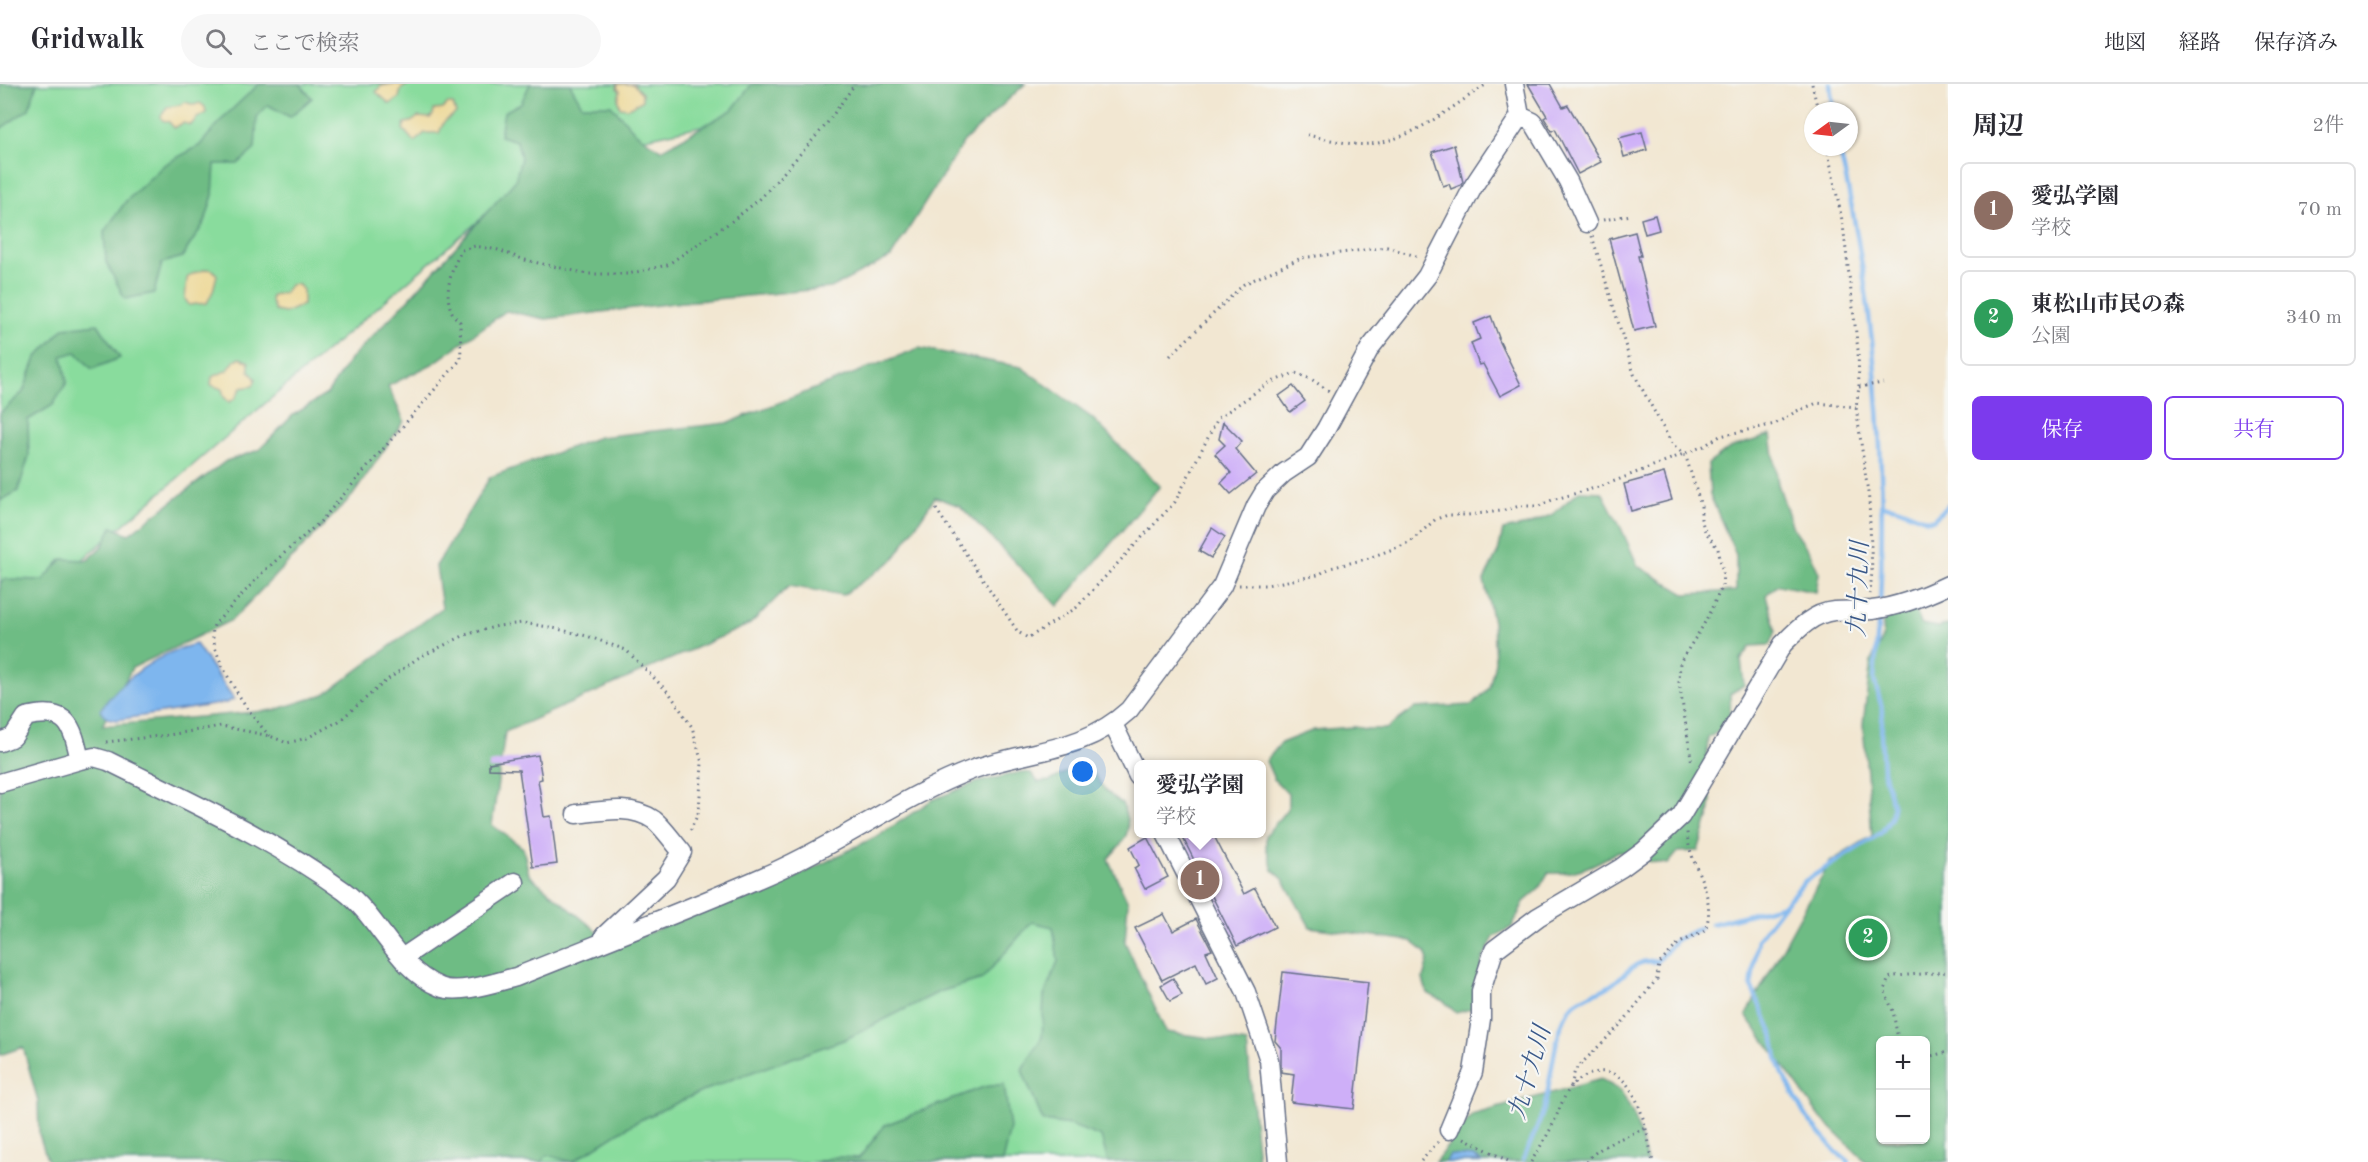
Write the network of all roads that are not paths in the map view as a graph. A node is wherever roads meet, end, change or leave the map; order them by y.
1 (1514, 84) edge
2 (1521, 116) junction
3 (1587, 223) road end
4 (1948, 585) edge
5 (1113, 724) junction
6 (0, 742) edge
7 (79, 753) junction
8 (1134, 768) edge
9 (0, 783) edge
10 (576, 814) dead end
11 (1168, 838) edge
12 (515, 882) dead end
13 (594, 945) junction
14 (402, 958) junction
15 (1449, 1130) road end
16 (1278, 1162) edge

1 - 2 street
2 - 3 street
2 - 5 street
4 - 15 street
5 - 8 street
5 - 13 street
6 - 7 street
7 - 9 street
7 - 14 street
10 - 13 street
11 - 16 street
12 - 14 street
13 - 14 street

